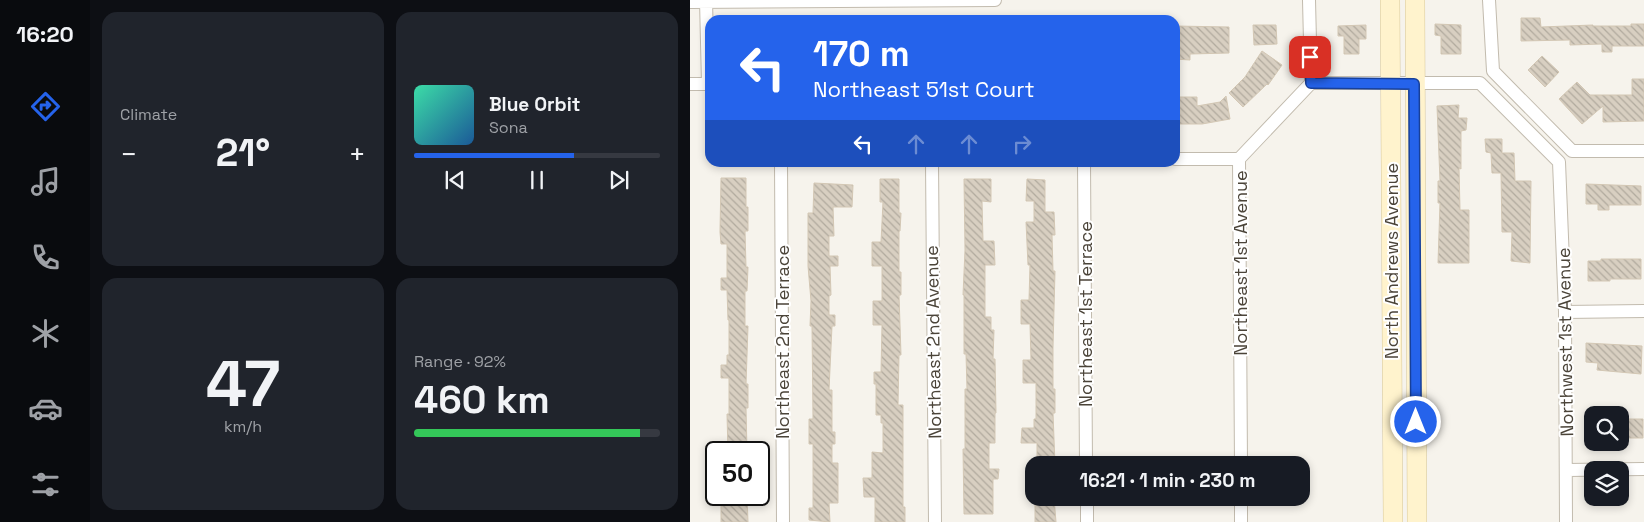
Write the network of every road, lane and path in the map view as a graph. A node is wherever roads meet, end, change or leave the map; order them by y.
1 (995, 0) edge
2 (1309, 0) edge
3 (1390, 0) edge
4 (1415, 0) edge
5 (1489, 0) edge
6 (706, 1) edge
7 (690, 2) edge
8 (706, 15) edge
9 (1493, 71) junction
10 (1311, 83) junction
11 (1390, 83) junction
12 (1480, 83) junction
13 (690, 84) edge
14 (1414, 84) junction
15 (705, 85) edge
16 (1572, 151) junction
17 (1644, 151) edge
18 (1180, 159) edge
19 (1239, 160) junction
20 (1559, 162) junction
21 (781, 167) edge
22 (932, 167) edge
23 (1084, 167) edge
24 (1644, 311) edge
25 (1565, 312) junction
26 (1086, 456) edge
27 (1241, 456) edge
28 (1644, 469) edge
29 (1567, 470) junction
30 (1087, 506) edge
31 (1241, 506) edge
32 (782, 522) edge
33 (935, 522) edge
34 (1087, 522) edge
35 (1241, 522) edge
36 (1394, 522) edge
37 (1417, 522) edge
38 (1566, 522) edge

1 - 6 street
2 - 10 street
3 - 11 main road, North Andrews Avenue
4 - 14 main road, North Andrews Avenue
5 - 9 street
6 - 7 street
6 - 8 street
9 - 12 street
9 - 16 street
10 - 11 street
10 - 19 street, Northeast 1st Avenue
11 - 14 street
11 - 36 main road, North Andrews Avenue
12 - 14 street
12 - 20 street
13 - 15 street
14 - 37 main road, North Andrews Avenue
16 - 17 street
16 - 20 street
18 - 19 street
19 - 27 street, Northeast 1st Avenue
20 - 25 street, Northwest 1st Avenue
21 - 32 street, Northeast 2nd Terrace
22 - 33 street, Northeast 2nd Avenue
23 - 26 street, Northeast 1st Terrace
24 - 25 street
25 - 29 street, Northwest 1st Avenue
28 - 29 street
29 - 38 street, Northwest 1st Avenue
30 - 34 street
31 - 35 street

